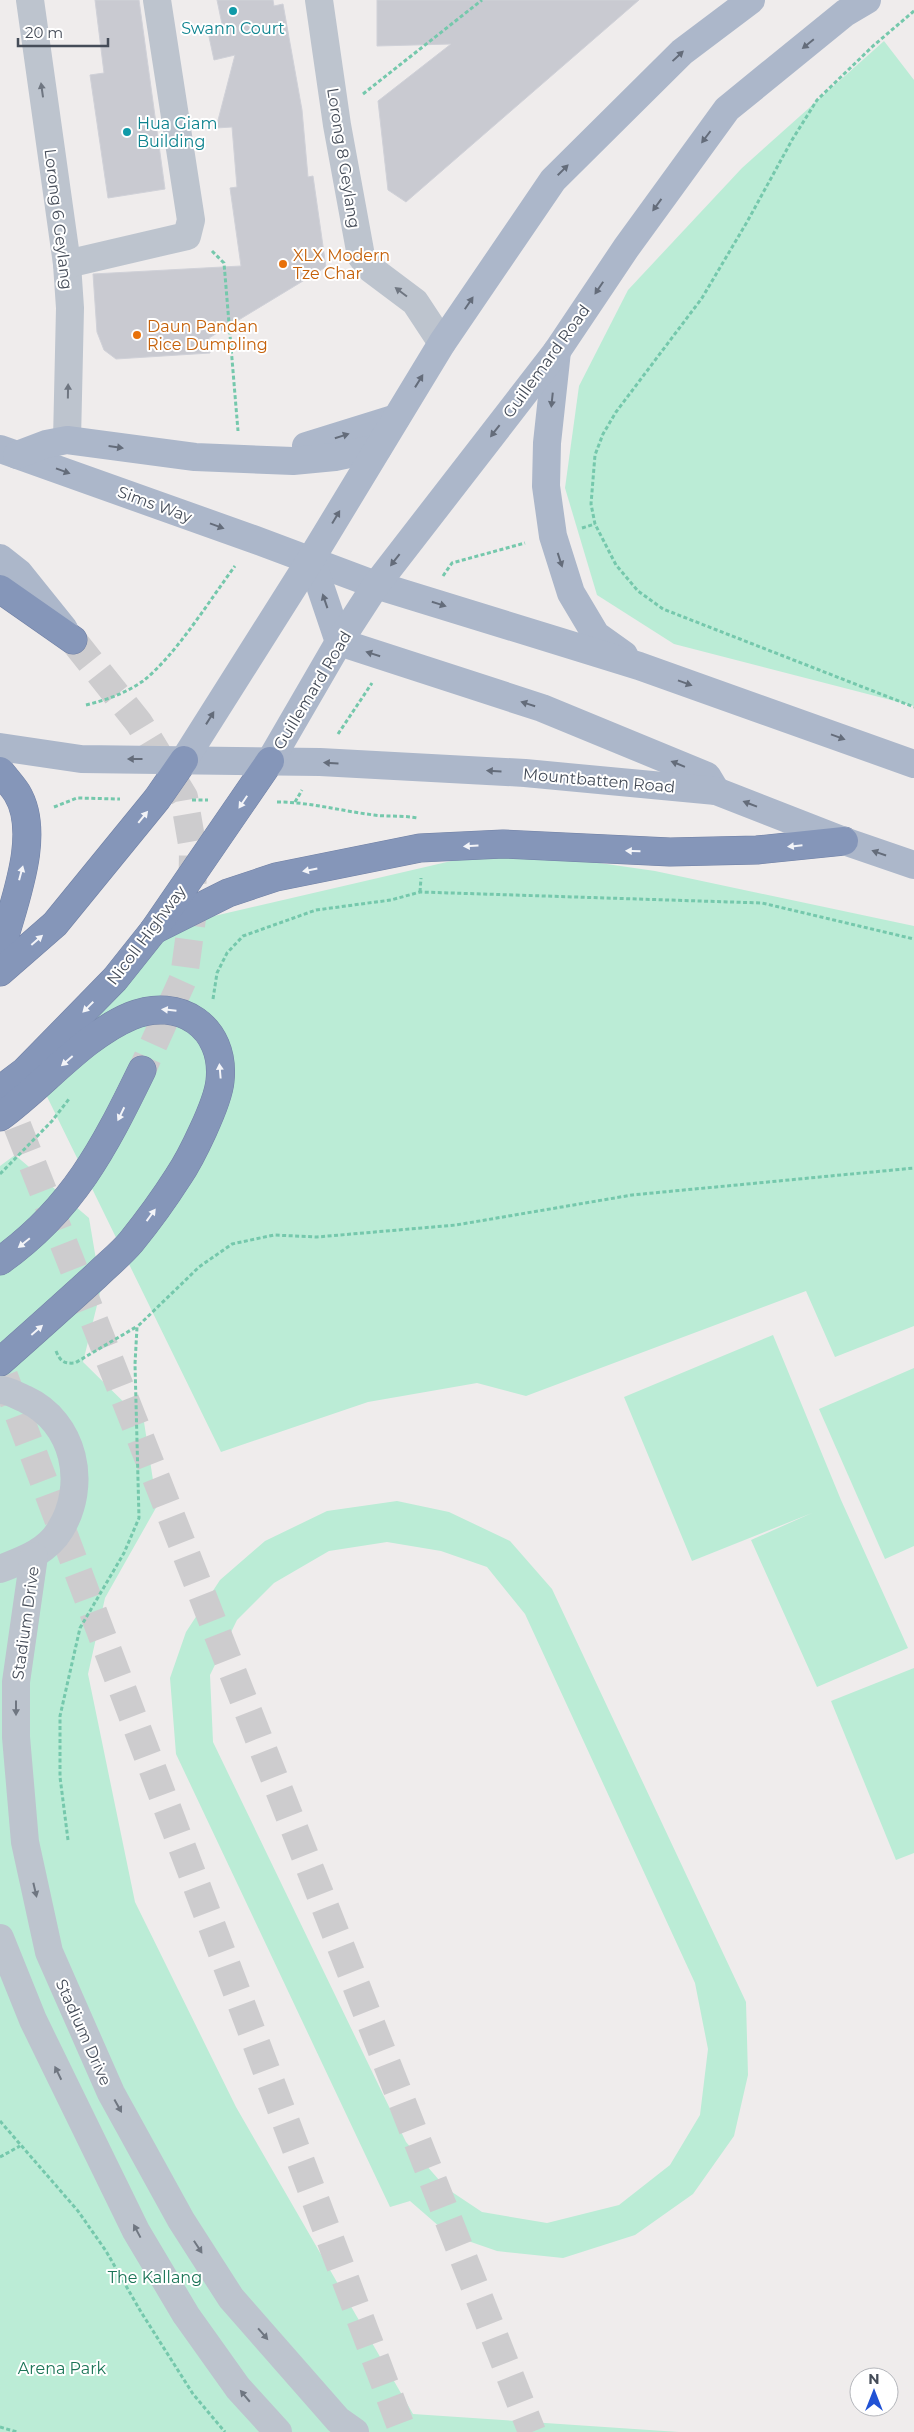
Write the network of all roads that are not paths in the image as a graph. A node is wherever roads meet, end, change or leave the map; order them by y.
1 (30, 0) edge
2 (157, 0) edge
3 (319, 0) edge
4 (751, 0) edge
5 (867, 0) edge
6 (67, 264) junction
7 (442, 343) junction
8 (557, 351) junction
9 (396, 418) junction
10 (67, 440) junction
11 (241, 447) junction
12 (378, 448) junction
13 (9, 452) edge
14 (0, 558) edge
15 (311, 559) junction
16 (376, 585) junction
17 (0, 589) edge
18 (73, 640) joint
19 (339, 642) junction
20 (639, 666) junction
21 (0, 747) edge
22 (184, 760) junction
23 (270, 761) junction
24 (914, 764) edge
25 (0, 771) edge
26 (716, 791) junction
27 (844, 841) junction
28 (914, 865) edge
29 (154, 930) junction
30 (0, 954) edge
31 (0, 972) edge
32 (142, 1070) tunnel mouth
33 (0, 1090) edge
34 (0, 1117) edge
35 (0, 1261) edge
36 (0, 1362) edge
37 (0, 1390) edge
38 (34, 1556) junction
39 (0, 1569) edge
40 (0, 1938) edge
41 (346, 2426) edge
42 (278, 2432) edge
43 (367, 2432) edge

6 -> 1 street, Lorong 6 Geylang
2 - 6 street
7 -> 3 street, Lorong 8 Geylang
7 -> 4 main road
5 -> 8 main road, Guillemard Road
10 -> 6 street, Lorong 6 Geylang
9 -> 7 main road
8 -> 16 main road, Guillemard Road
8 -> 20 main road
11 -> 9 main road
9 - 12 main road
10 -> 11 main road
10 - 13 main road
11 - 12 main road
15 -> 12 main road
13 -> 15 main road, Sims Way
14 - 18 main road
15 - 16 main road
19 -> 15 main road
22 -> 15 main road
16 - 19 main road, Guillemard Road
16 -> 20 main road
17 - 18 highway
19 - 23 main road, Guillemard Road
26 -> 19 main road
20 -> 24 main road
22 -> 21 main road
22 - 23 main road
31 -> 22 highway
26 -> 23 main road, Mountbatten Road
23 -> 29 highway, Nicoll Highway
30 -> 25 highway
27 -> 26 main road, Mountbatten Road
28 -> 27 main road, Mountbatten Road
27 -> 29 highway
29 -> 33 highway, Nicoll Highway
32 -> 35 highway
36 -> 34 highway
37 - 38 street, Stadium Drive
38 - 39 street, Stadium Drive
38 -> 41 street, Stadium Drive
42 -> 40 street
41 - 43 street

